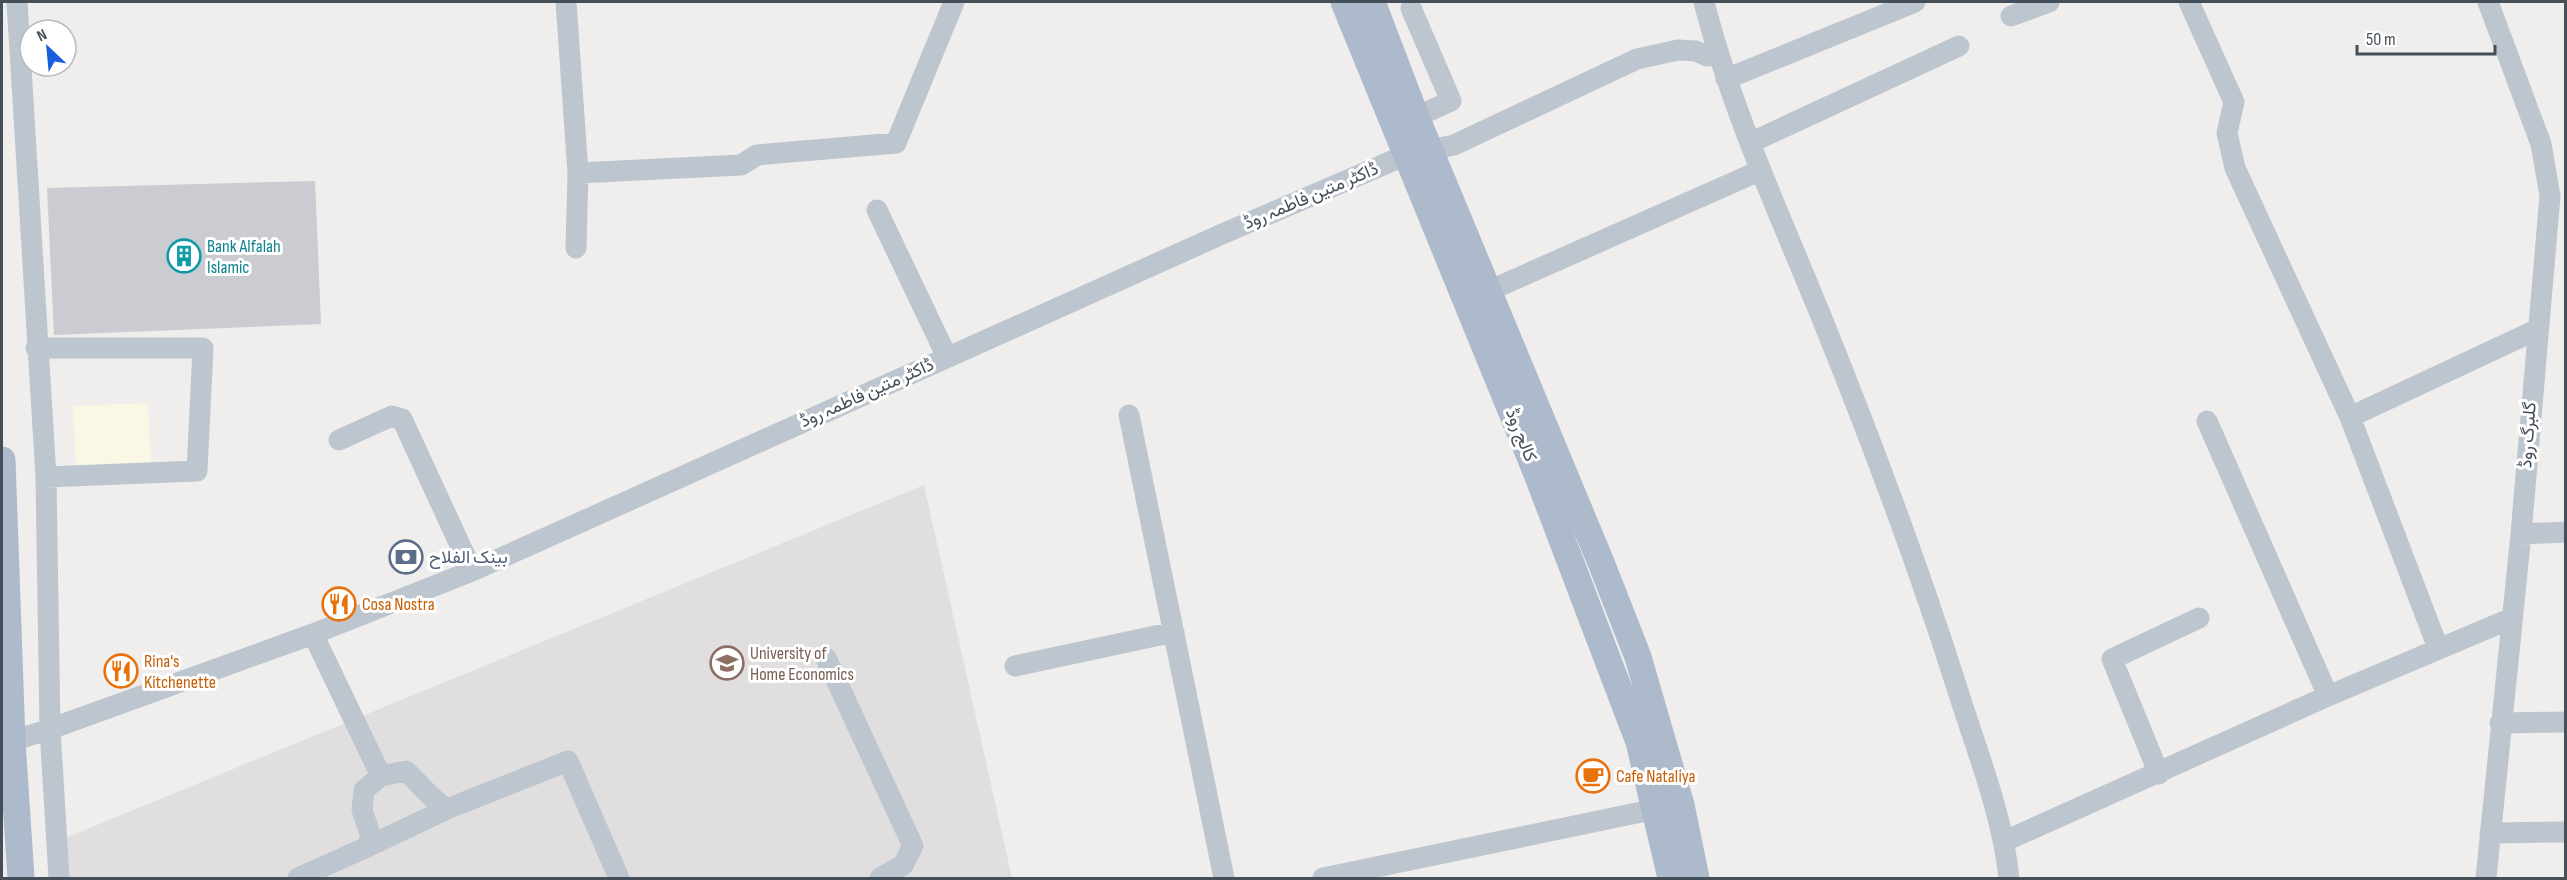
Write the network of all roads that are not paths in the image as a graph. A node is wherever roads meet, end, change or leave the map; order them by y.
1 (17, 2) edge
2 (566, 2) edge
3 (954, 2) edge
4 (1344, 2) edge
5 (1372, 2) edge
6 (1704, 2) edge
7 (1915, 2) edge
8 (2049, 2) edge
9 (2189, 2) edge
10 (2488, 2) edge
11 (1411, 8) dead end
12 (2011, 16) dead end
13 (1959, 46) dead end
14 (1717, 54) junction
15 (1729, 85) junction
16 (1416, 117) junction
17 (1752, 142) junction
18 (1417, 152) junction
19 (1759, 171) junction
20 (579, 173) junction
21 (877, 210) dead end
22 (576, 248) dead end
23 (1477, 296) junction
24 (2536, 330) junction
25 (36, 348) junction
26 (947, 357) junction
27 (1129, 415) dead end
28 (2350, 417) junction
29 (2207, 421) dead end
30 (339, 440) dead end
31 (2, 460) edge
32 (46, 477) junction
33 (2565, 532) edge
34 (2521, 534) junction
35 (472, 571) junction
36 (2199, 618) dead end
37 (2512, 618) junction
38 (1174, 632) junction
39 (313, 634) junction
40 (2438, 648) junction
41 (826, 658) dead end
42 (1015, 666) dead end
43 (2328, 696) junction
44 (2565, 722) edge
45 (2500, 723) junction
46 (50, 729) junction
47 (12, 741) junction
48 (2159, 774) junction
49 (381, 776) junction
50 (447, 809) junction
51 (1656, 809) junction
52 (2565, 832) edge
53 (2490, 833) junction
54 (2005, 841) junction
55 (367, 847) junction
56 (21, 879) edge
57 (59, 879) edge
58 (298, 879) edge
59 (619, 879) edge
60 (880, 879) edge
61 (1224, 879) edge
62 (1323, 879) edge
63 (1671, 879) edge
64 (1696, 879) edge
65 (2009, 879) edge
66 (2486, 879) edge

1 - 25 street
2 - 20 street
3 - 20 street
4 - 18 main road, کالج روڈ
5 - 16 main road, کالج روڈ
6 - 14 street
7 - 15 street
8 - 12 street
9 - 28 street
10 - 24 street, گلبرگ روڈ
11 - 16 street
13 - 17 street
14 - 15 street
14 - 18 street, ڈاکٹر متین فاطمہ روڈ
15 - 17 street
16 - 18 main road, کالج روڈ
17 - 19 street
18 - 23 main road, کالج روڈ
18 - 26 street, ڈاکٹر متین فاطمہ روڈ
19 - 23 street
19 - 54 street
20 - 22 street
21 - 26 street
23 - 51 main road, کالج روڈ
23 - 64 main road, کالج روڈ
24 - 28 street
24 - 34 street, گلبرگ روڈ
25 - 32 street
25 - 32 street
26 - 35 street, ڈاکٹر متین فاطمہ روڈ
27 - 38 street
28 - 40 street
29 - 43 street
30 - 35 street
31 - 47 main road
32 - 46 street
33 - 34 street
34 - 37 street, گلبرگ روڈ
35 - 39 street, ڈاکٹر متین فاطمہ روڈ
36 - 48 street
37 - 40 street
37 - 45 street, گلبرگ روڈ
38 - 42 street
38 - 61 street
39 - 46 street, ڈاکٹر متین فاطمہ روڈ
39 - 49 street
40 - 43 street
41 - 60 street
43 - 48 street
44 - 45 street
45 - 53 street, گلبرگ روڈ
46 - 47 street, ڈاکٹر متین فاطمہ روڈ
46 - 57 street
47 - 56 main road
48 - 54 street
49 - 50 street
49 - 55 street
50 - 55 street
50 - 59 street
51 - 62 street
51 - 63 main road, کالج روڈ
52 - 53 street
53 - 66 street, گلبرگ روڈ
54 - 65 street
55 - 58 street

